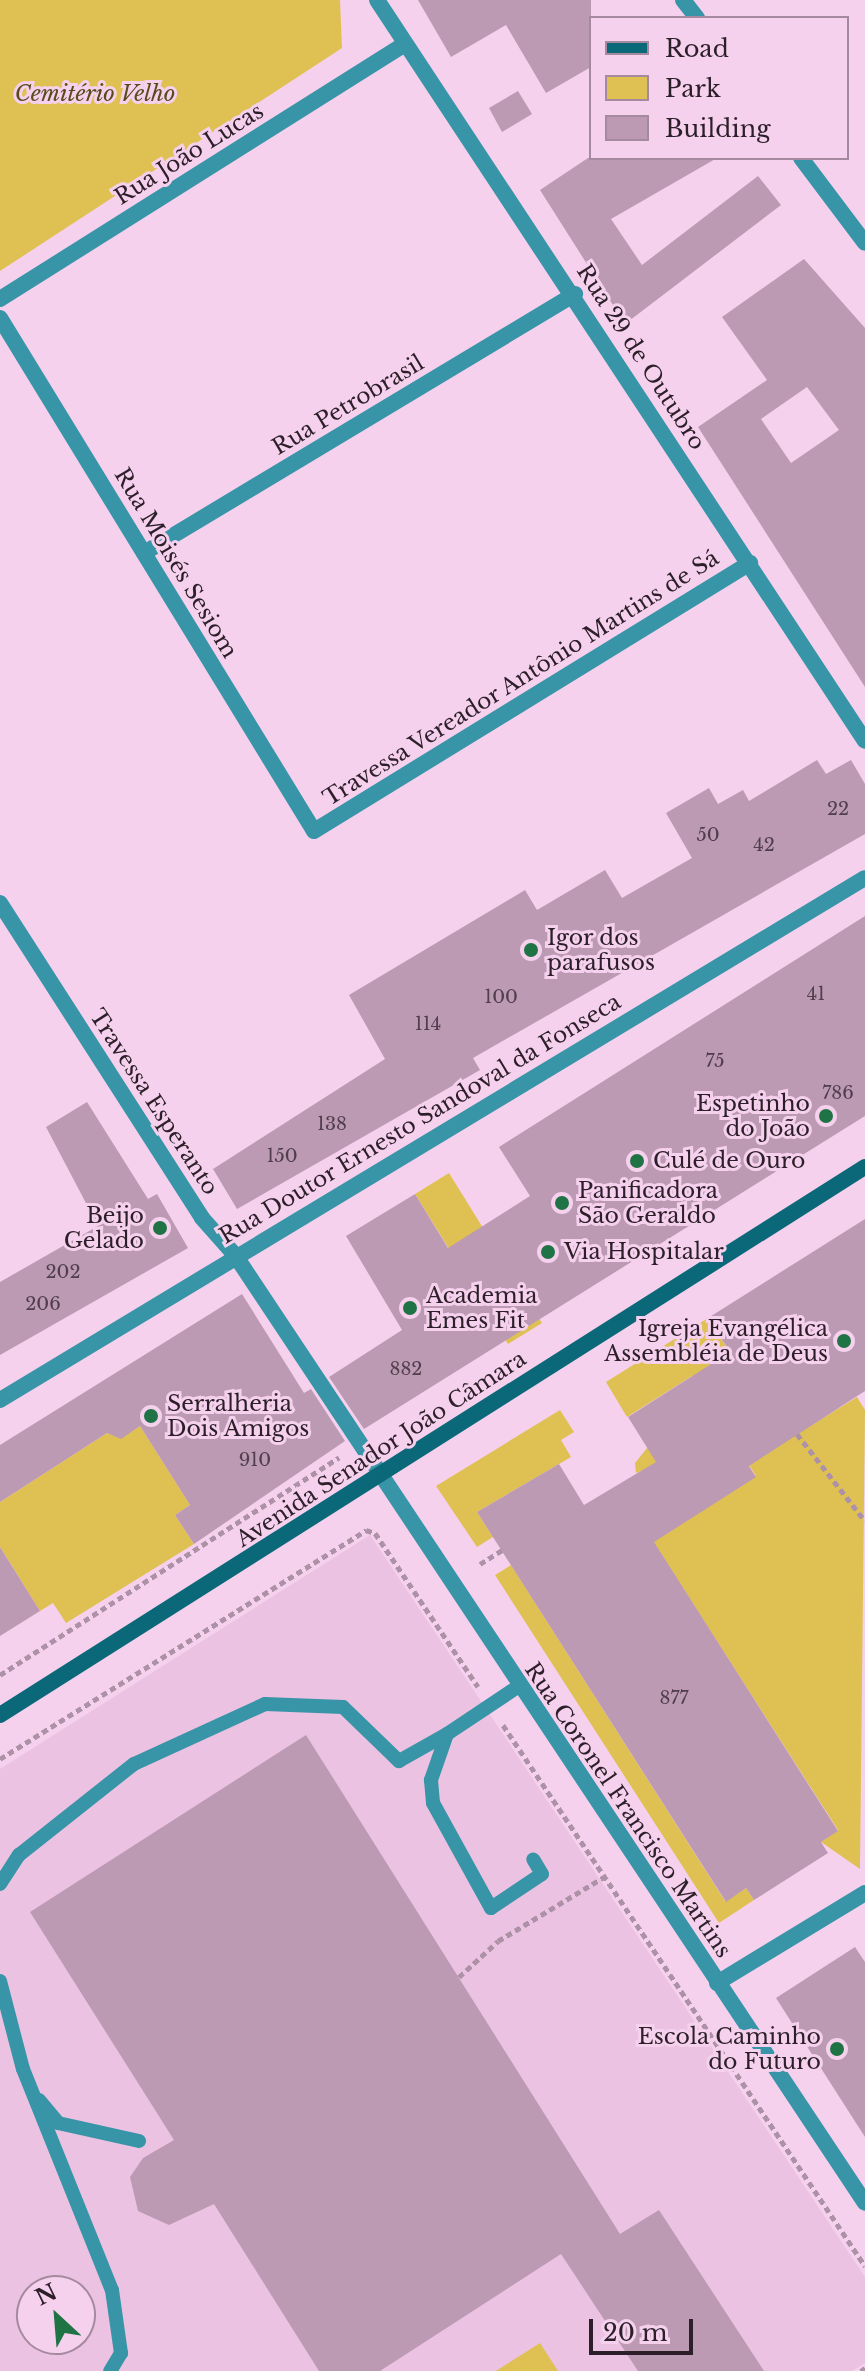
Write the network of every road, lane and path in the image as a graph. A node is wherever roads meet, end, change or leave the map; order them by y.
1 (377, 0) edge
2 (683, 0) edge
3 (695, 16) edge
4 (402, 46) junction
5 (803, 160) edge
6 (865, 243) edge
7 (575, 294) junction
8 (0, 299) edge
9 (0, 318) edge
10 (144, 553) junction
11 (750, 563) junction
12 (865, 741) edge
13 (314, 831) joint
14 (865, 878) edge
15 (0, 903) edge
16 (6, 925) edge
17 (865, 1167) edge
18 (235, 1255) junction
19 (0, 1400) edge
20 (797, 1434) dead end
21 (357, 1441) joint
22 (339, 1452) dead end
23 (383, 1477) junction
24 (865, 1521) edge
25 (502, 1550) dead end
26 (480, 1564) dead end
27 (0, 1675) edge
28 (519, 1686) junction
29 (489, 1703) junction
30 (0, 1715) edge
31 (447, 1734) junction
32 (0, 1759) edge
33 (533, 1859) dead end
34 (604, 1877) junction
35 (0, 1884) edge
36 (865, 1893) edge
37 (459, 1977) dead end
38 (0, 1981) edge
39 (717, 1983) junction
40 (32, 2091) junction
41 (139, 2141) dead end
42 (865, 2203) edge
43 (865, 2266) edge
44 (110, 2371) edge

1 - 4 street, Rua 29 de Outubro
2 - 3 street
4 - 7 street, Rua 29 de Outubro
4 - 8 street, Rua João Lucas
5 - 6 street
7 - 10 street, Rua Petrobrasil
7 - 11 street, Rua 29 de Outubro
9 - 10 street, Rua Moisés Sesiom
10 - 13 street, Rua Moisés Sesiom
11 - 12 street, Rua 29 de Outubro
11 - 13 street, Travessa Vereador Antônio Martins de Sá
14 - 18 street, Rua Doutor Ernesto Sandoval da Fonseca
15 - 16 street, Travessa Esperanto
16 - 18 street, Travessa Esperanto
17 - 23 main road, Avenida Senador João Câmara
18 - 19 street, Rua Doutor Ernesto Sandoval da Fonseca
18 - 21 street, Travessa Esperanto
20 - 24 path
21 - 23 street, Rua Coronel Francisco Martins
22 - 27 path
23 - 28 street, Rua Coronel Francisco Martins
23 - 30 main road, Avenida Senador João Câmara
25 - 26 path
28 - 29 lane
28 - 39 street, Rua Coronel Francisco Martins
29 - 31 lane
29 - 32 path
29 - 34 path
31 - 33 lane
31 - 35 lane
34 - 37 path
34 - 43 path
36 - 39 street
38 - 40 lane
39 - 42 street, Rua Coronel Francisco Martins
40 - 41 lane
40 - 44 lane

